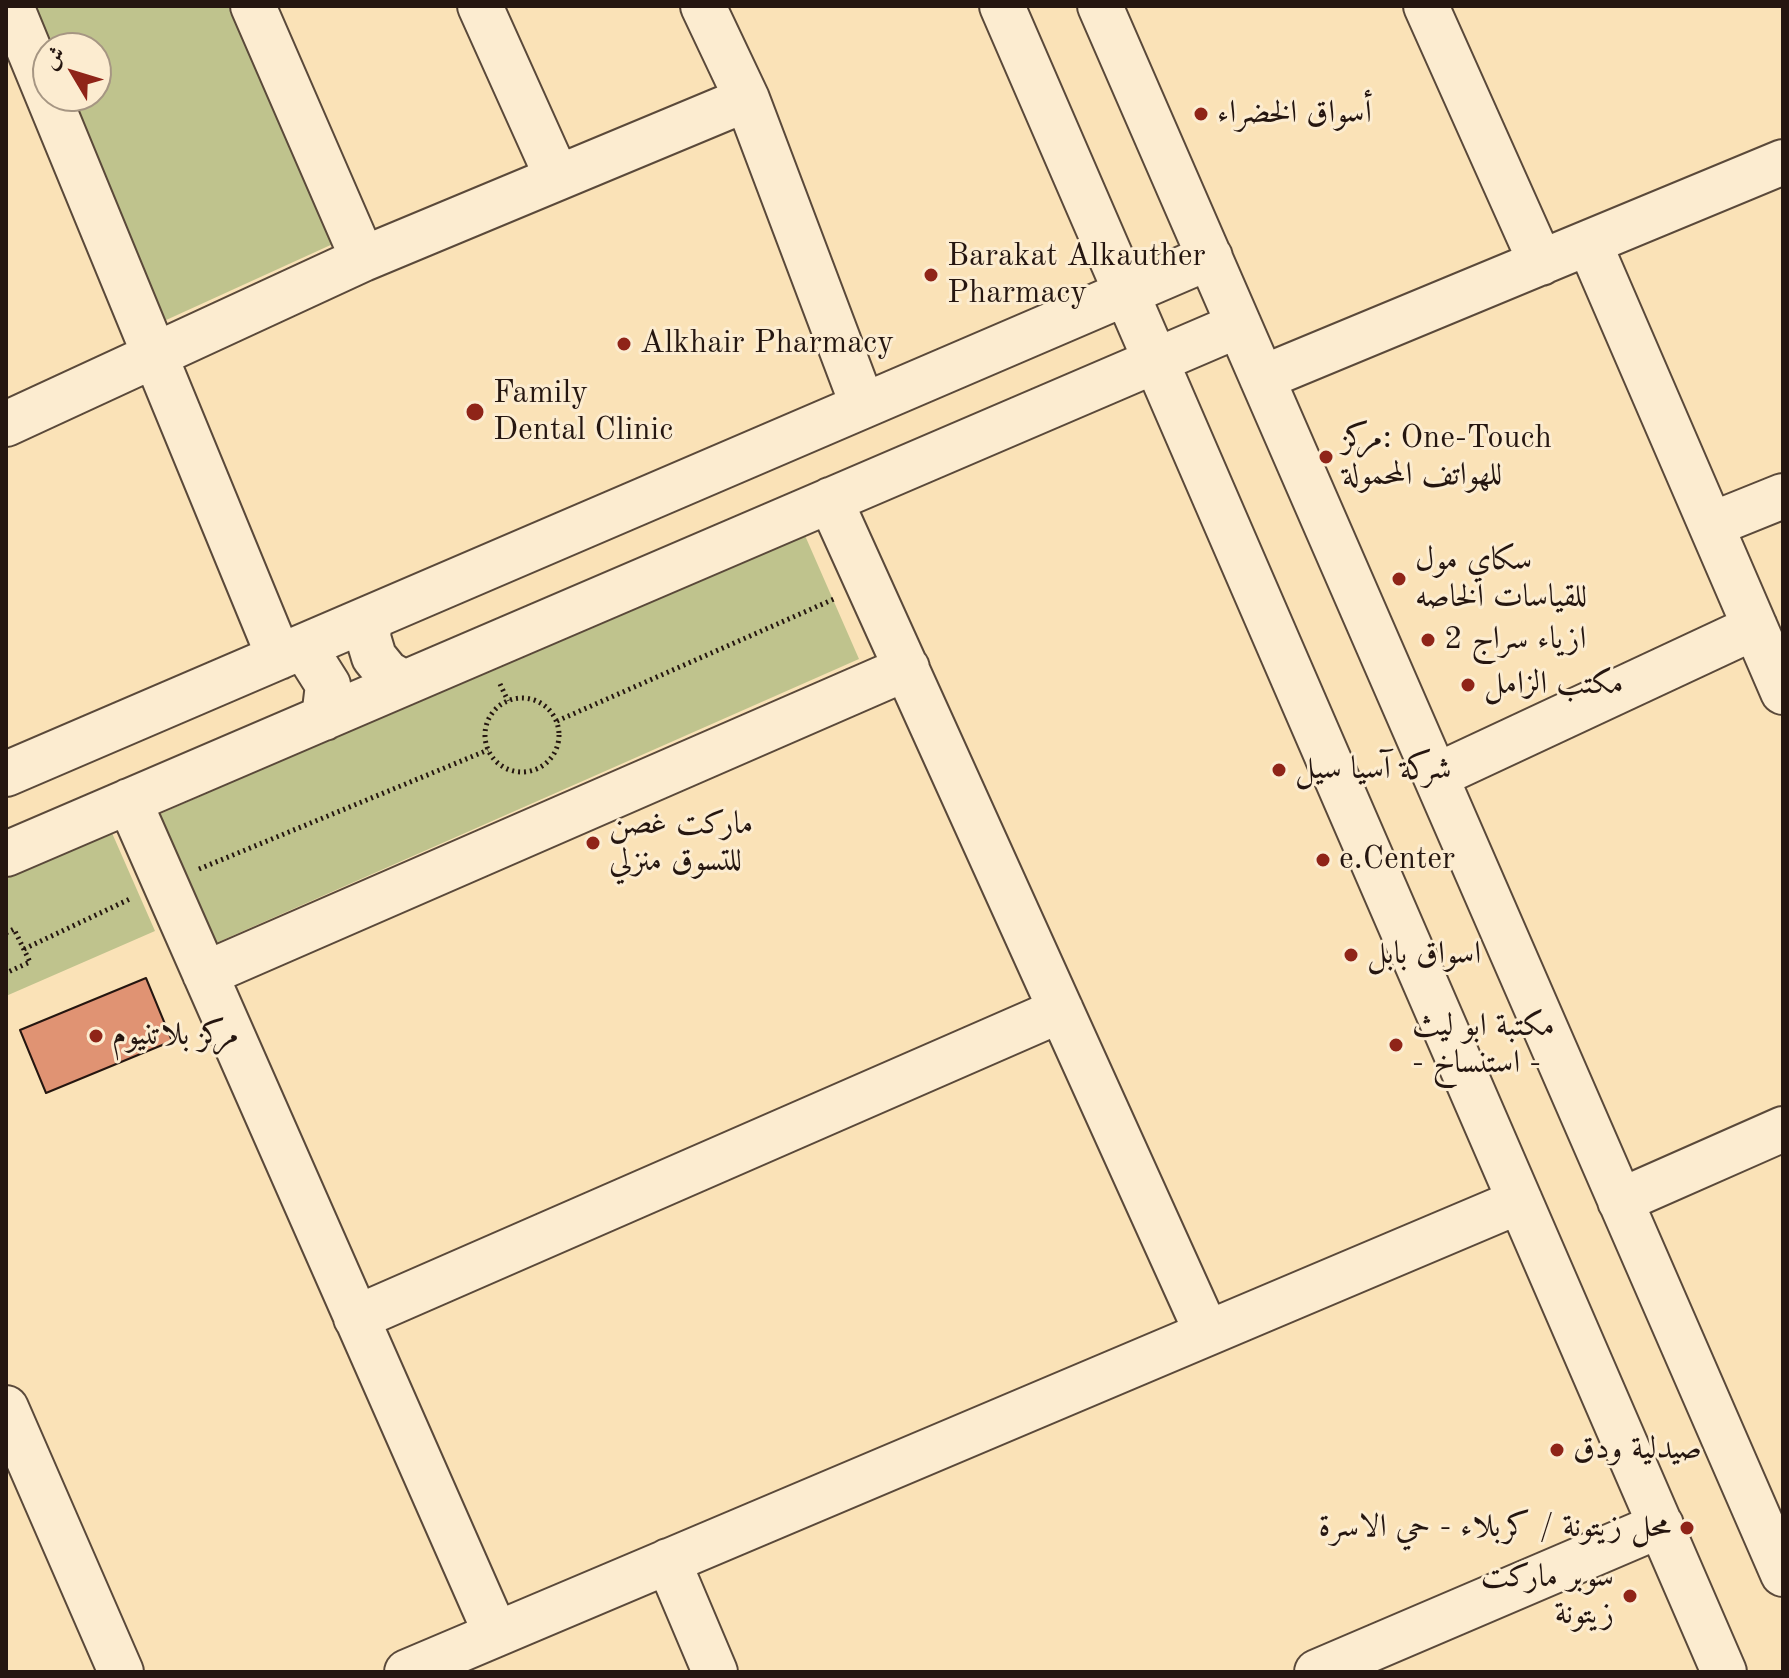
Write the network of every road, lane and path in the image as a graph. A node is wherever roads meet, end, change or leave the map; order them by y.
1 (11, 6) edge
2 (253, 6) edge
3 (480, 6) edge
4 (703, 6) edge
5 (1002, 6) edge
6 (1100, 6) edge
7 (1426, 6) edge
8 (747, 99) junction
9 (1783, 162) edge
10 (557, 177) junction
11 (1589, 243) junction
12 (1210, 257) junction
13 (363, 259) junction
14 (1541, 263) junction
15 (1126, 293) junction
16 (1239, 325) junction
17 (153, 353) junction
18 (1155, 360) junction
19 (1262, 378) junction
20 (863, 406) junction
21 (6, 424) edge
22 (1783, 496) edge
23 (830, 500) junction
24 (1711, 525) junction
25 (869, 584) junction
26 (370, 618) junction
27 (1755, 627) junction
28 (288, 653) junction
29 (907, 668) junction
30 (404, 683) junction
31 (1783, 692) edge
32 (324, 718) junction
33 (557, 721) junction
34 (488, 750) junction
35 (6, 774) edge
36 (1436, 776) junction
37 (129, 801) junction
38 (6, 854) edge
39 (165, 883) junction
40 (6, 933) edge
41 (24, 949) junction
42 (6, 973) edge
43 (205, 974) junction
44 (1061, 1010) junction
45 (1783, 1129) edge
46 (1520, 1201) junction
47 (1620, 1201) junction
48 (356, 1318) junction
49 (1207, 1333) junction
50 (6, 1408) edge
51 (1661, 1525) junction
52 (668, 1561) junction
53 (1783, 1574) edge
54 (496, 1634) junction
55 (121, 1672) edge
56 (407, 1672) edge
57 (715, 1672) edge
58 (1317, 1672) edge
59 (1724, 1672) edge

1 - 17 street
2 - 13 street
3 - 10 street
4 - 8 street
5 - 15 street
6 - 12 street
7 - 14 street
8 - 10 street
8 - 20 street
9 - 11 street
10 - 13 street
11 - 14 street
11 - 24 street
12 - 15 street
12 - 16 street
13 - 17 street
14 - 19 street
15 - 18 street
15 - 20 street
16 - 18 street
16 - 19 street
17 - 21 street
17 - 28 street
18 - 23 street
18 - 46 street
19 - 36 street
20 - 26 street
22 - 24 street
23 - 25 street
23 - 30 street
24 - 27 street
25 - 29 street
25 - 33 path
26 - 28 street
26 - 30 street
27 - 31 street
27 - 36 street
28 - 32 street
28 - 35 street
29 - 43 street
29 - 44 street
30 - 32 street
32 - 37 street
33 - 34 path
33 - 34 path
34 - 39 path
36 - 47 street
37 - 38 street
37 - 39 street
39 - 41 path
39 - 43 street
40 - 41 path
41 - 42 path
43 - 48 street
44 - 48 street
44 - 49 street
45 - 47 street
46 - 49 street
46 - 51 street
47 - 53 street
48 - 54 street
49 - 52 street
50 - 55 street
51 - 58 street
51 - 59 street
52 - 54 street
52 - 57 street
54 - 56 street

